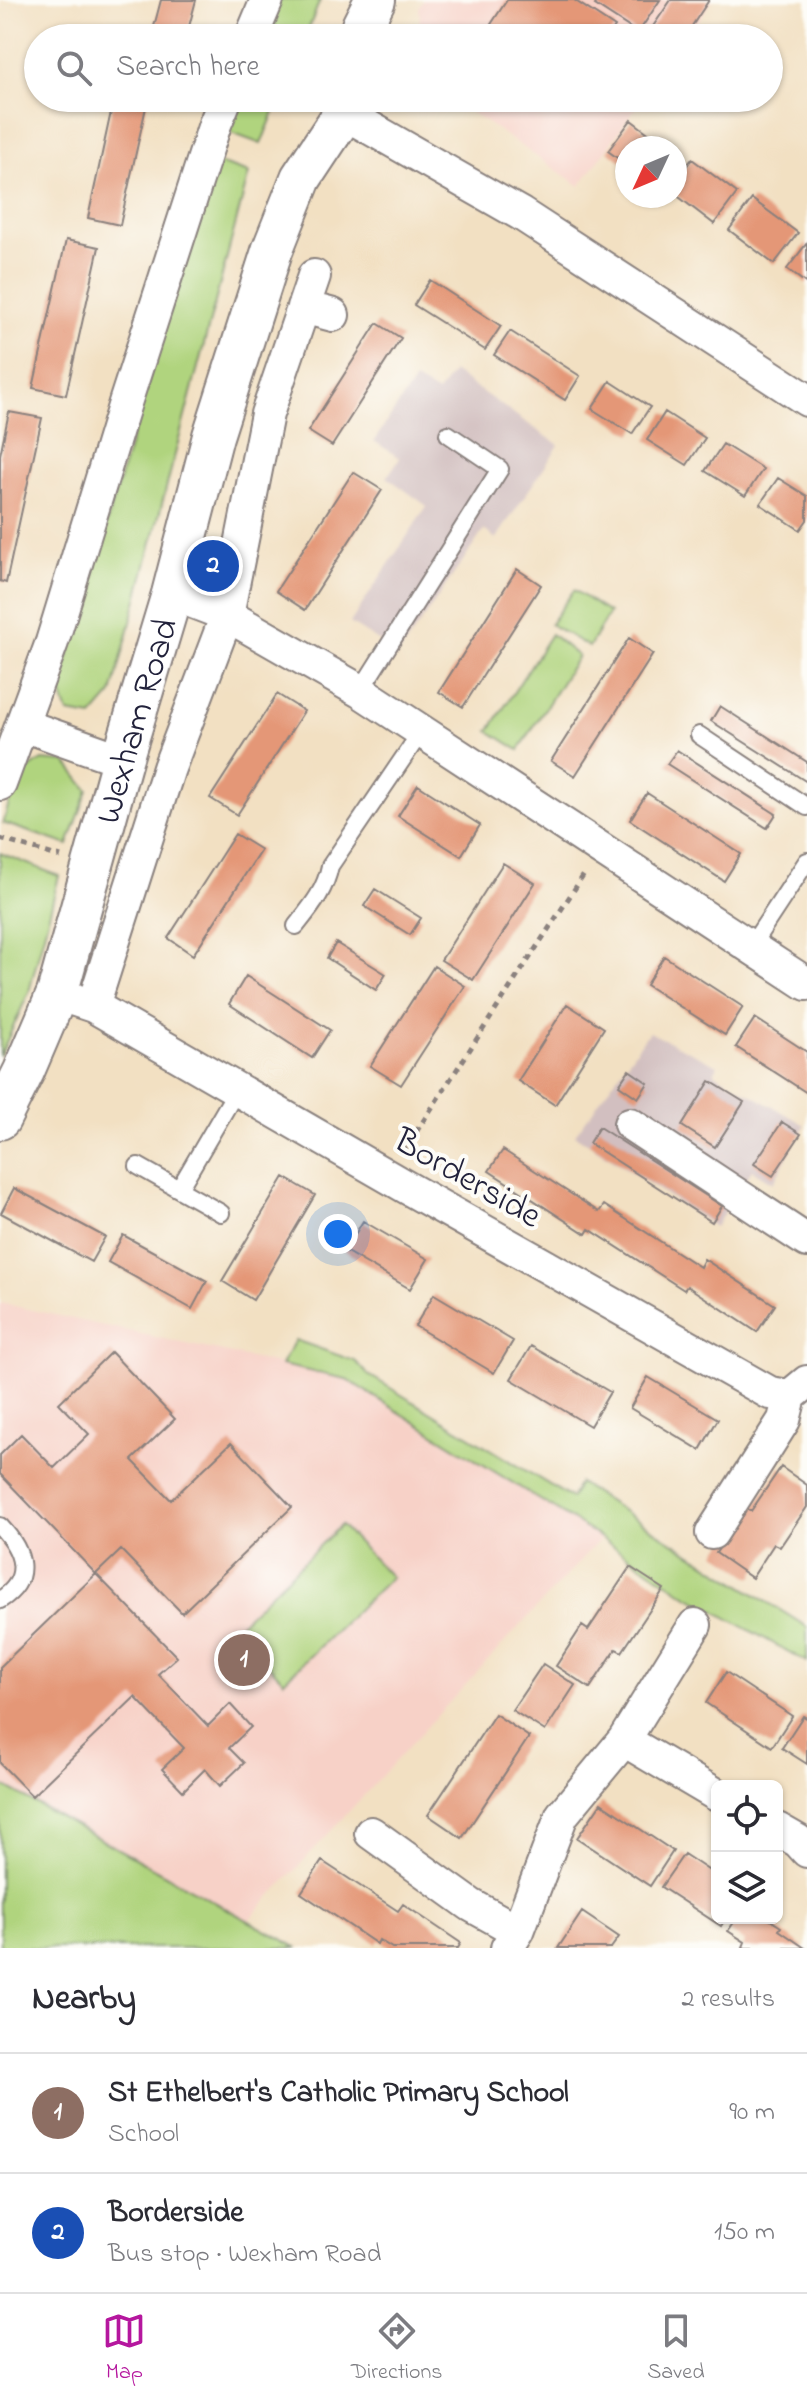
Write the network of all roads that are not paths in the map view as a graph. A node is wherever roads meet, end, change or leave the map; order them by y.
1 (267, 0) edge
2 (375, 0) edge
3 (257, 24) edge
4 (363, 24) edge
5 (220, 112) edge
6 (341, 112) edge
7 (355, 112) edge
8 (314, 276) dead end
9 (807, 400) edge
10 (448, 434) dead end
11 (172, 594) junction
12 (227, 615) junction
13 (360, 691) junction
14 (23, 725) junction
15 (421, 732) junction
16 (699, 735) dead end
17 (122, 760) junction
18 (0, 784) edge
19 (807, 807) edge
20 (807, 861) edge
21 (296, 926) dead end
22 (751, 946) junction
23 (807, 984) edge
24 (75, 1000) junction
25 (238, 1088) junction
26 (0, 1119) edge
27 (630, 1124) dead end
28 (138, 1166) dead end
29 (179, 1189) junction
30 (221, 1213) dead end
31 (807, 1241) edge
32 (799, 1389) edge
33 (0, 1526) edge
34 (712, 1533) dead end
35 (0, 1600) edge
36 (695, 1625) dead end
37 (624, 1740) junction
38 (711, 1791) edge
39 (783, 1832) edge
40 (371, 1833) dead end
41 (807, 1851) edge
42 (512, 1940) edge

1 - 3 street
2 - 4 street
5 - 14 street
6 - 11 street, Wexham Road
7 - 9 street
8 - 12 street
10 - 13 lane
11 - 12 street
11 - 17 street, Wexham Road
12 - 13 street
12 - 24 street
13 - 15 street
14 - 17 street
14 - 18 street
15 - 21 lane
15 - 22 street
16 - 19 lane
17 - 24 street, Wexham Road
20 - 22 lane
22 - 23 street
24 - 25 street, Borderside
24 - 26 street, Wexham Road
25 - 29 lane
25 - 32 street, Borderside
27 - 31 street
28 - 29 lane
29 - 30 lane
32 - 34 street
33 - 35 lane
36 - 37 street
37 - 38 street
37 - 42 street
39 - 41 street
40 - 42 street

